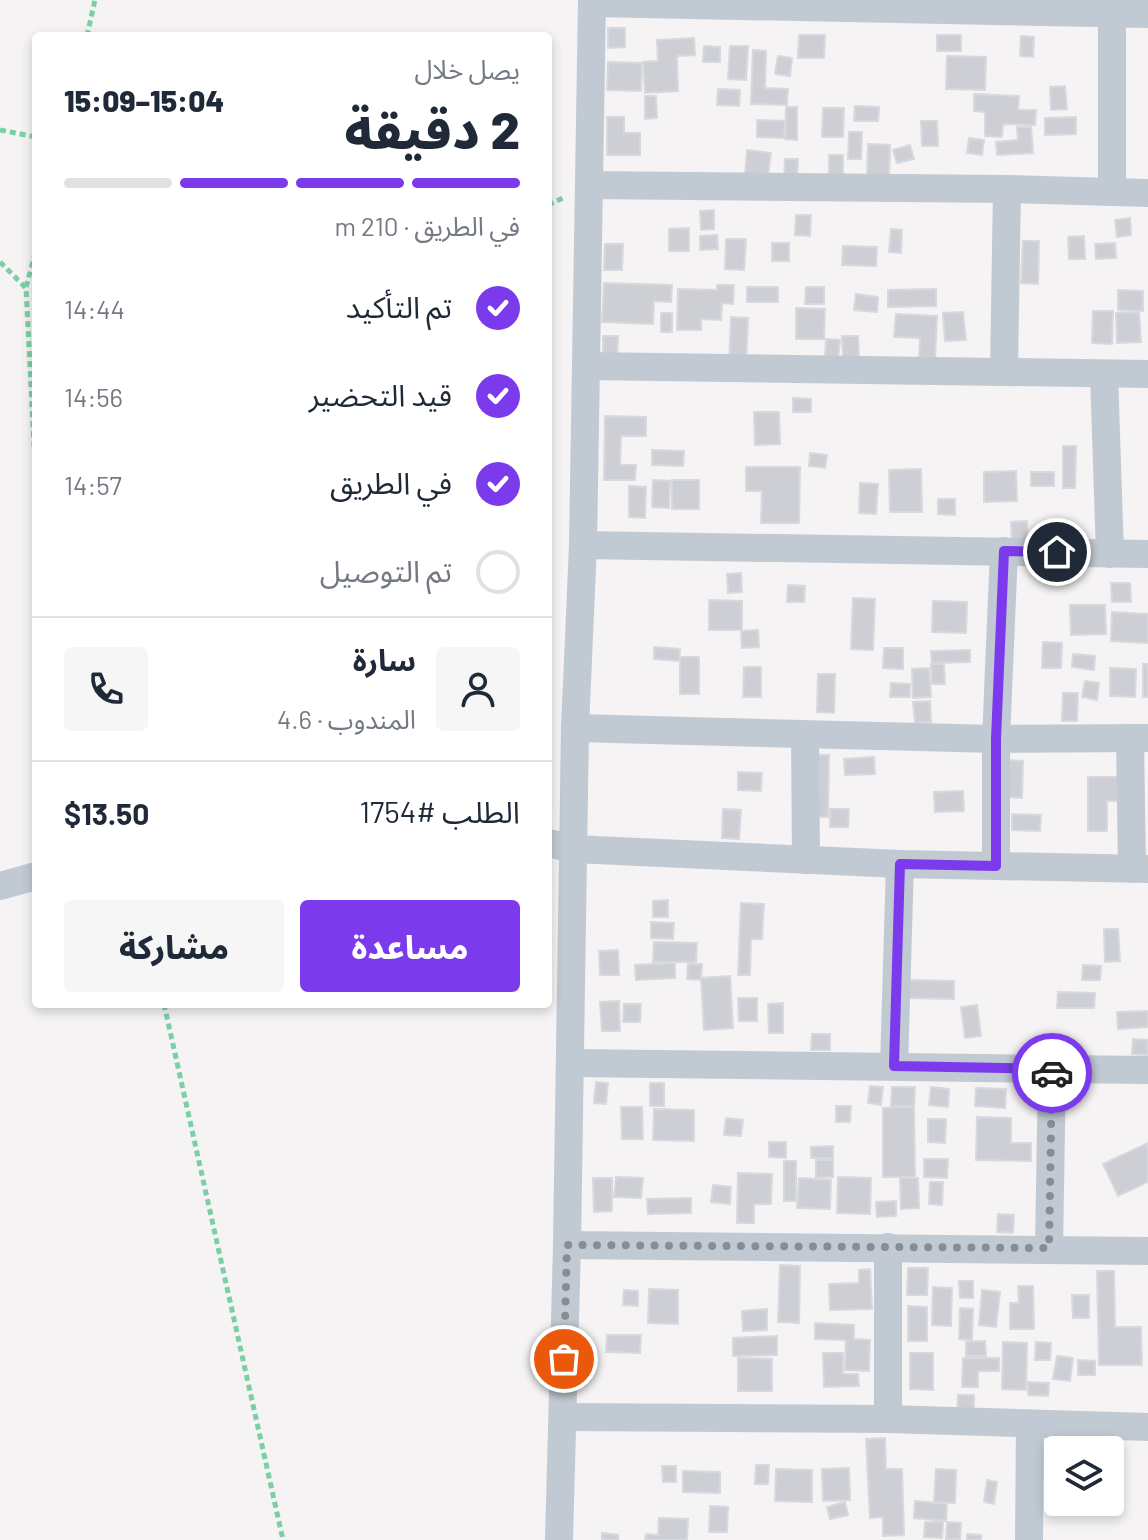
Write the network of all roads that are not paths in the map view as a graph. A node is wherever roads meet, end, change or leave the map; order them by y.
1 (592, 2) edge
2 (1002, 5) edge
3 (1112, 13) junction
4 (1148, 14) edge
5 (589, 185) junction
6 (1007, 189) junction
7 (1112, 192) junction
8 (1148, 193) edge
9 (586, 366) junction
10 (1004, 370) junction
11 (1104, 374) junction
12 (1148, 374) edge
13 (583, 545) junction
14 (1004, 551) junction
15 (1110, 554) junction
16 (1148, 554) edge
17 (575, 728) junction
18 (805, 735) junction
19 (1139, 738) edge
20 (996, 739) junction
21 (561, 846) edge
22 (806, 860) junction
23 (900, 864) junction
24 (996, 866) junction
25 (1140, 869) edge
26 (32, 877) edge
27 (0, 886) edge
28 (570, 1063) junction
29 (894, 1066) junction
30 (1052, 1069) junction
31 (1148, 1070) edge
32 (567, 1245) junction
33 (888, 1247) junction
34 (1049, 1248) junction
35 (1148, 1251) edge
36 (563, 1417) junction
37 (888, 1419) junction
38 (1030, 1424) junction
39 (1148, 1427) edge
40 (559, 1540) edge
41 (1029, 1540) edge

1 - 2 street
1 - 5 street
2 - 3 street
3 - 4 street
3 - 7 street
5 - 6 street
5 - 9 street
6 - 7 street
6 - 10 street
7 - 8 street
9 - 10 street
9 - 13 street
10 - 11 street
11 - 12 street
11 - 15 street
13 - 14 street
13 - 17 street
14 - 15 street
14 - 20 street
15 - 16 street
17 - 18 street
17 - 21 street
18 - 20 street
18 - 22 street
19 - 20 street
19 - 25 street
20 - 24 street
21 - 22 street
21 - 28 street
22 - 23 street
23 - 24 street
23 - 29 street
24 - 25 street
26 - 27 street
28 - 29 street
28 - 32 street
29 - 30 street
30 - 31 street
30 - 34 street
32 - 33 street
32 - 36 street
33 - 34 street
33 - 37 street
34 - 35 street
36 - 37 street
36 - 40 street
37 - 38 street
38 - 39 street
38 - 41 street

